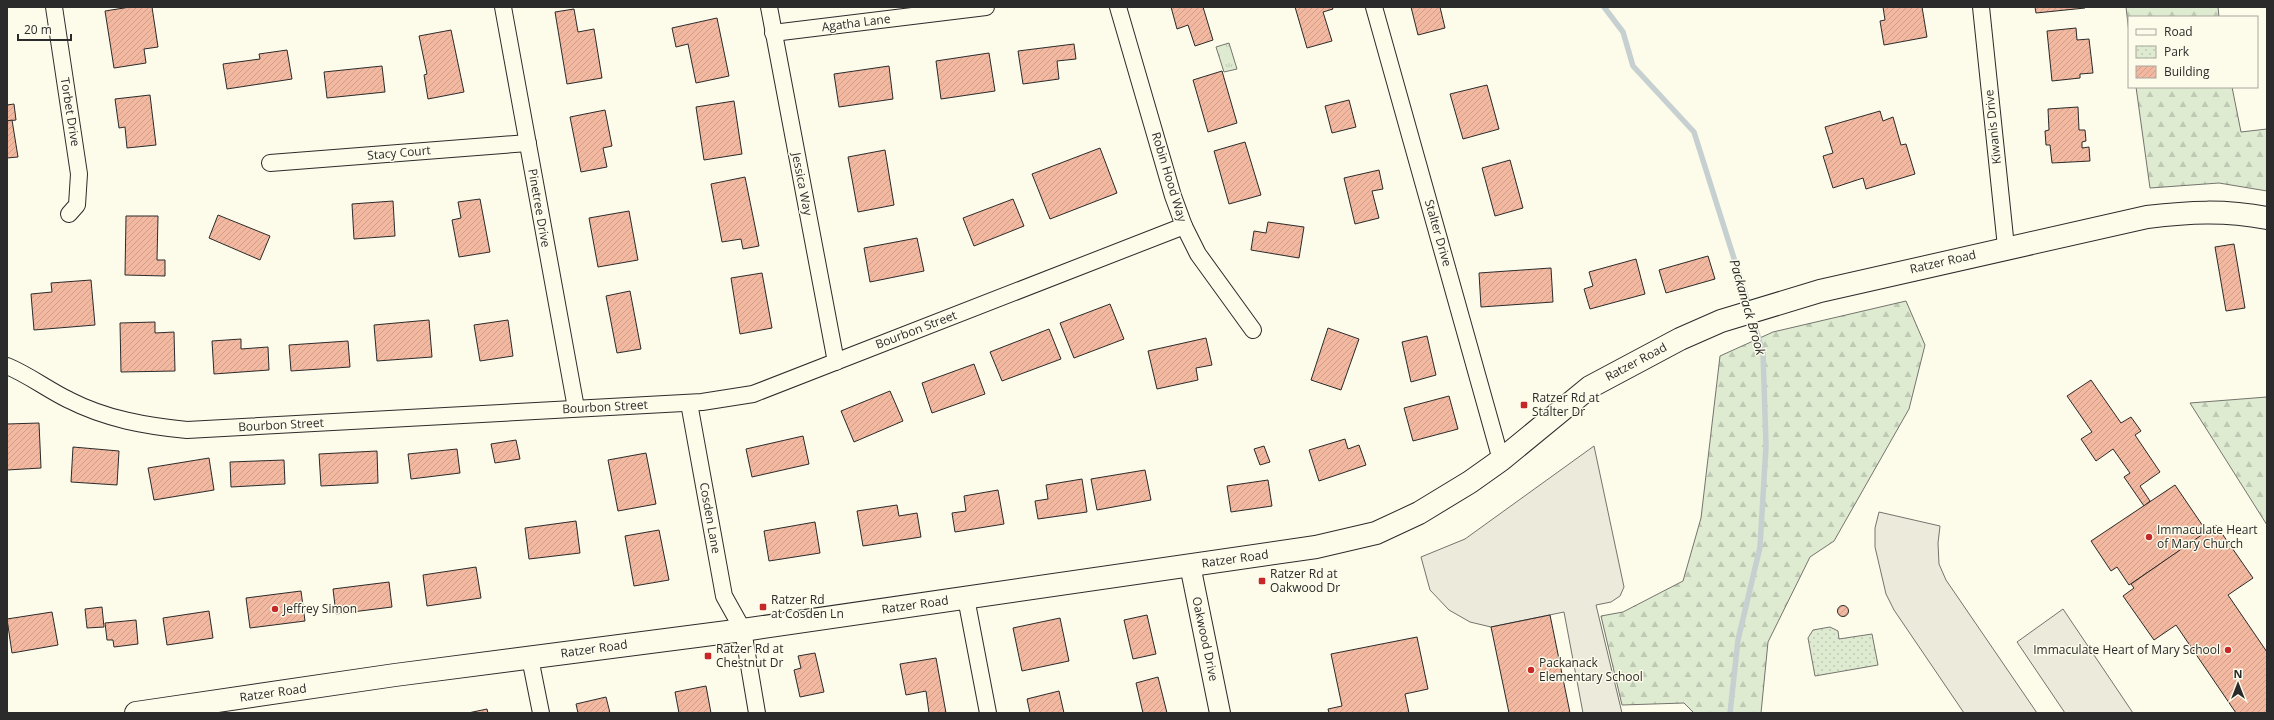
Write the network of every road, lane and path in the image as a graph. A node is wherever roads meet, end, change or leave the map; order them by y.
1 (54, 7) edge
2 (503, 7) edge
3 (769, 7) edge
4 (986, 7) edge
5 (1118, 7) edge
6 (1374, 7) edge
7 (1981, 7) edge
8 (774, 33) junction
9 (528, 143) junction
10 (270, 164) dead end
11 (69, 214) dead end
12 (2267, 218) edge
13 (1184, 226) junction
14 (2006, 247) junction
15 (1253, 330) dead end
16 (836, 362) junction
17 (7, 366) edge
18 (689, 402) junction
19 (576, 408) junction
20 (1501, 460) junction
21 (1190, 565) junction
22 (966, 598) junction
23 (743, 630) junction
24 (530, 658) junction
25 (136, 713) edge
26 (541, 713) edge
27 (758, 713) edge
28 (988, 713) edge
29 (1220, 713) edge

1 - 11 street, Torbet Drive
2 - 9 street, Pinetree Drive
3 - 8 street, Jessica Way
4 - 8 street, Agatha Lane
5 - 13 street, Robin Hood Way
6 - 20 street, Stalter Drive
7 - 14 street, Kiwanis Drive
8 - 16 street, Jessica Way
9 - 10 street, Stacy Court
9 - 19 street, Pinetree Drive
12 - 14 main road, Ratzer Road
13 - 15 street, Robin Hood Way
13 - 16 street, Bourbon Street
14 - 20 main road, Ratzer Road
16 - 18 street, Bourbon Street
17 - 19 street, Bourbon Street
18 - 19 street, Bourbon Street
18 - 23 street, Cosden Lane
20 - 21 main road, Ratzer Road
21 - 22 main road, Ratzer Road
21 - 29 street, Oakwood Drive
22 - 23 main road, Ratzer Road
22 - 28 street
23 - 24 main road, Ratzer Road
23 - 27 street, Cosden Lane
24 - 25 main road, Ratzer Road
24 - 26 street

